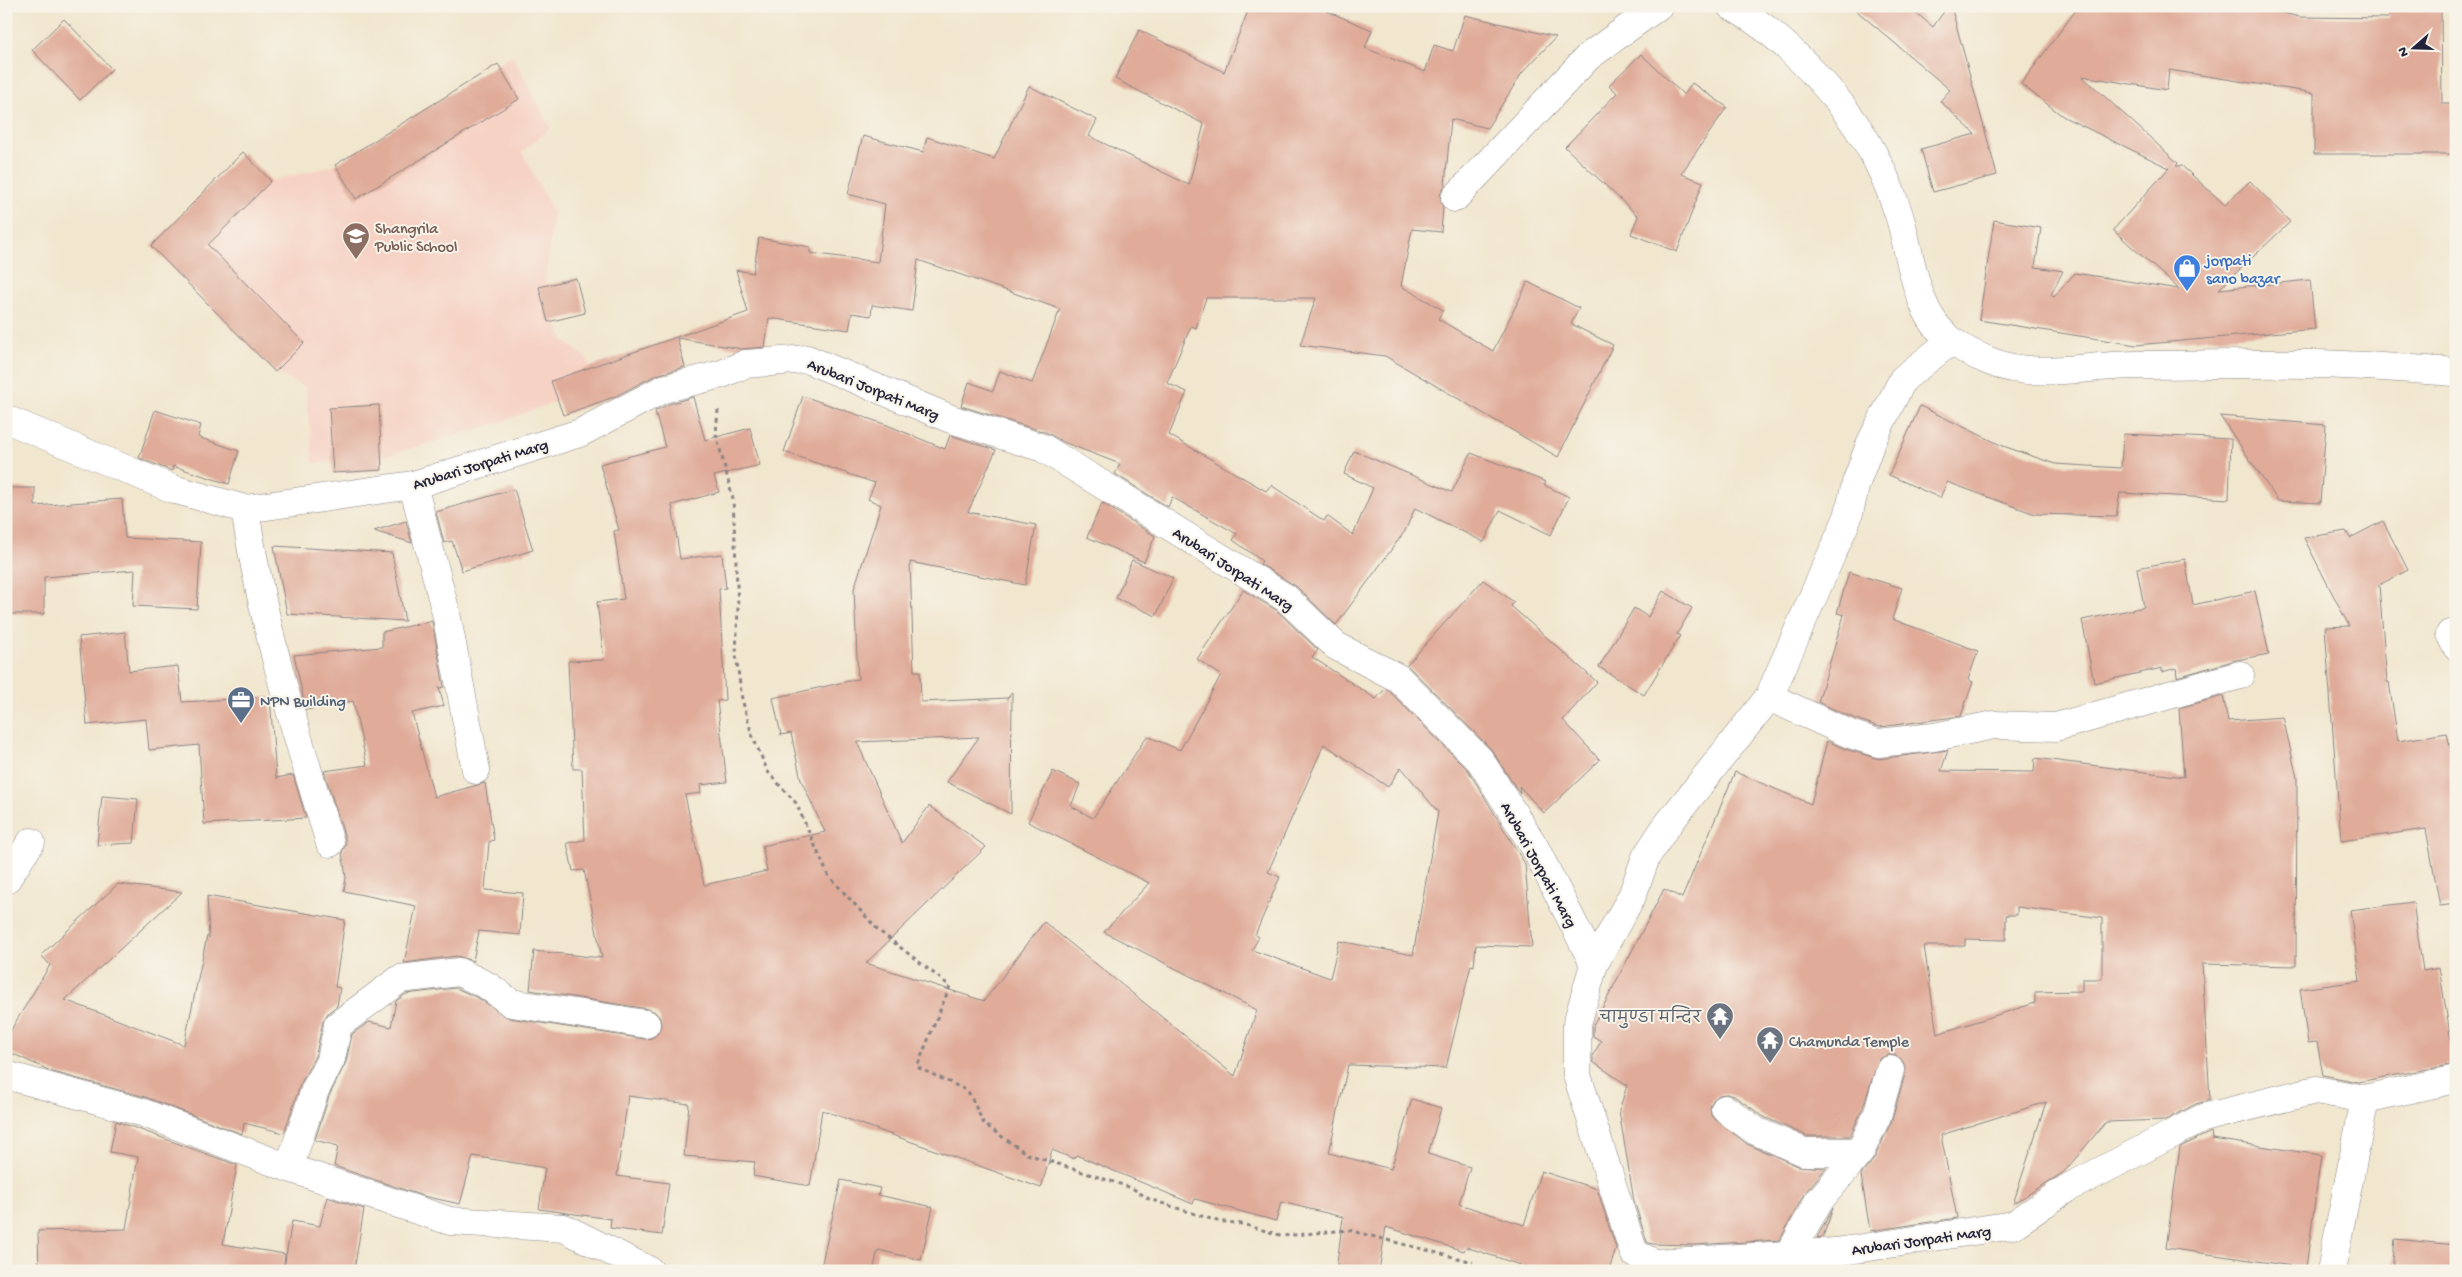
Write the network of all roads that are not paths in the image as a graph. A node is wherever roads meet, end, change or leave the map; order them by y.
1 (1658, 6) edge
2 (1731, 6) edge
3 (1456, 198) dead end
4 (1951, 341) junction
5 (2456, 372) edge
6 (6, 419) edge
7 (413, 485) junction
8 (245, 509) junction
9 (2240, 675) dead end
10 (1770, 697) junction
11 (476, 770) dead end
12 (31, 842) dead end
13 (330, 843) dead end
14 (6, 880) edge
15 (1594, 964) junction
16 (646, 1024) dead end
17 (1890, 1070) dead end
18 (6, 1076) edge
19 (2456, 1079) edge
20 (2365, 1099) junction
21 (1724, 1109) dead end
22 (1860, 1152) junction
23 (289, 1168) junction
24 (1790, 1254) junction
25 (650, 1271) edge
26 (2331, 1271) edge

1 - 3 street
2 - 4 street
4 - 5 street
4 - 10 street
6 - 8 street, Arubari Jorpati Marg
7 - 8 street, Arubari Jorpati Marg
7 - 11 street
7 - 15 street, Arubari Jorpati Marg
8 - 13 street
9 - 10 street
10 - 15 street
12 - 14 street
15 - 24 street, Arubari Jorpati Marg
16 - 23 street
17 - 22 street
18 - 23 street
19 - 20 street, Arubari Jorpati Marg
20 - 24 street, Arubari Jorpati Marg
20 - 26 street
21 - 22 street
22 - 24 street
23 - 25 street

